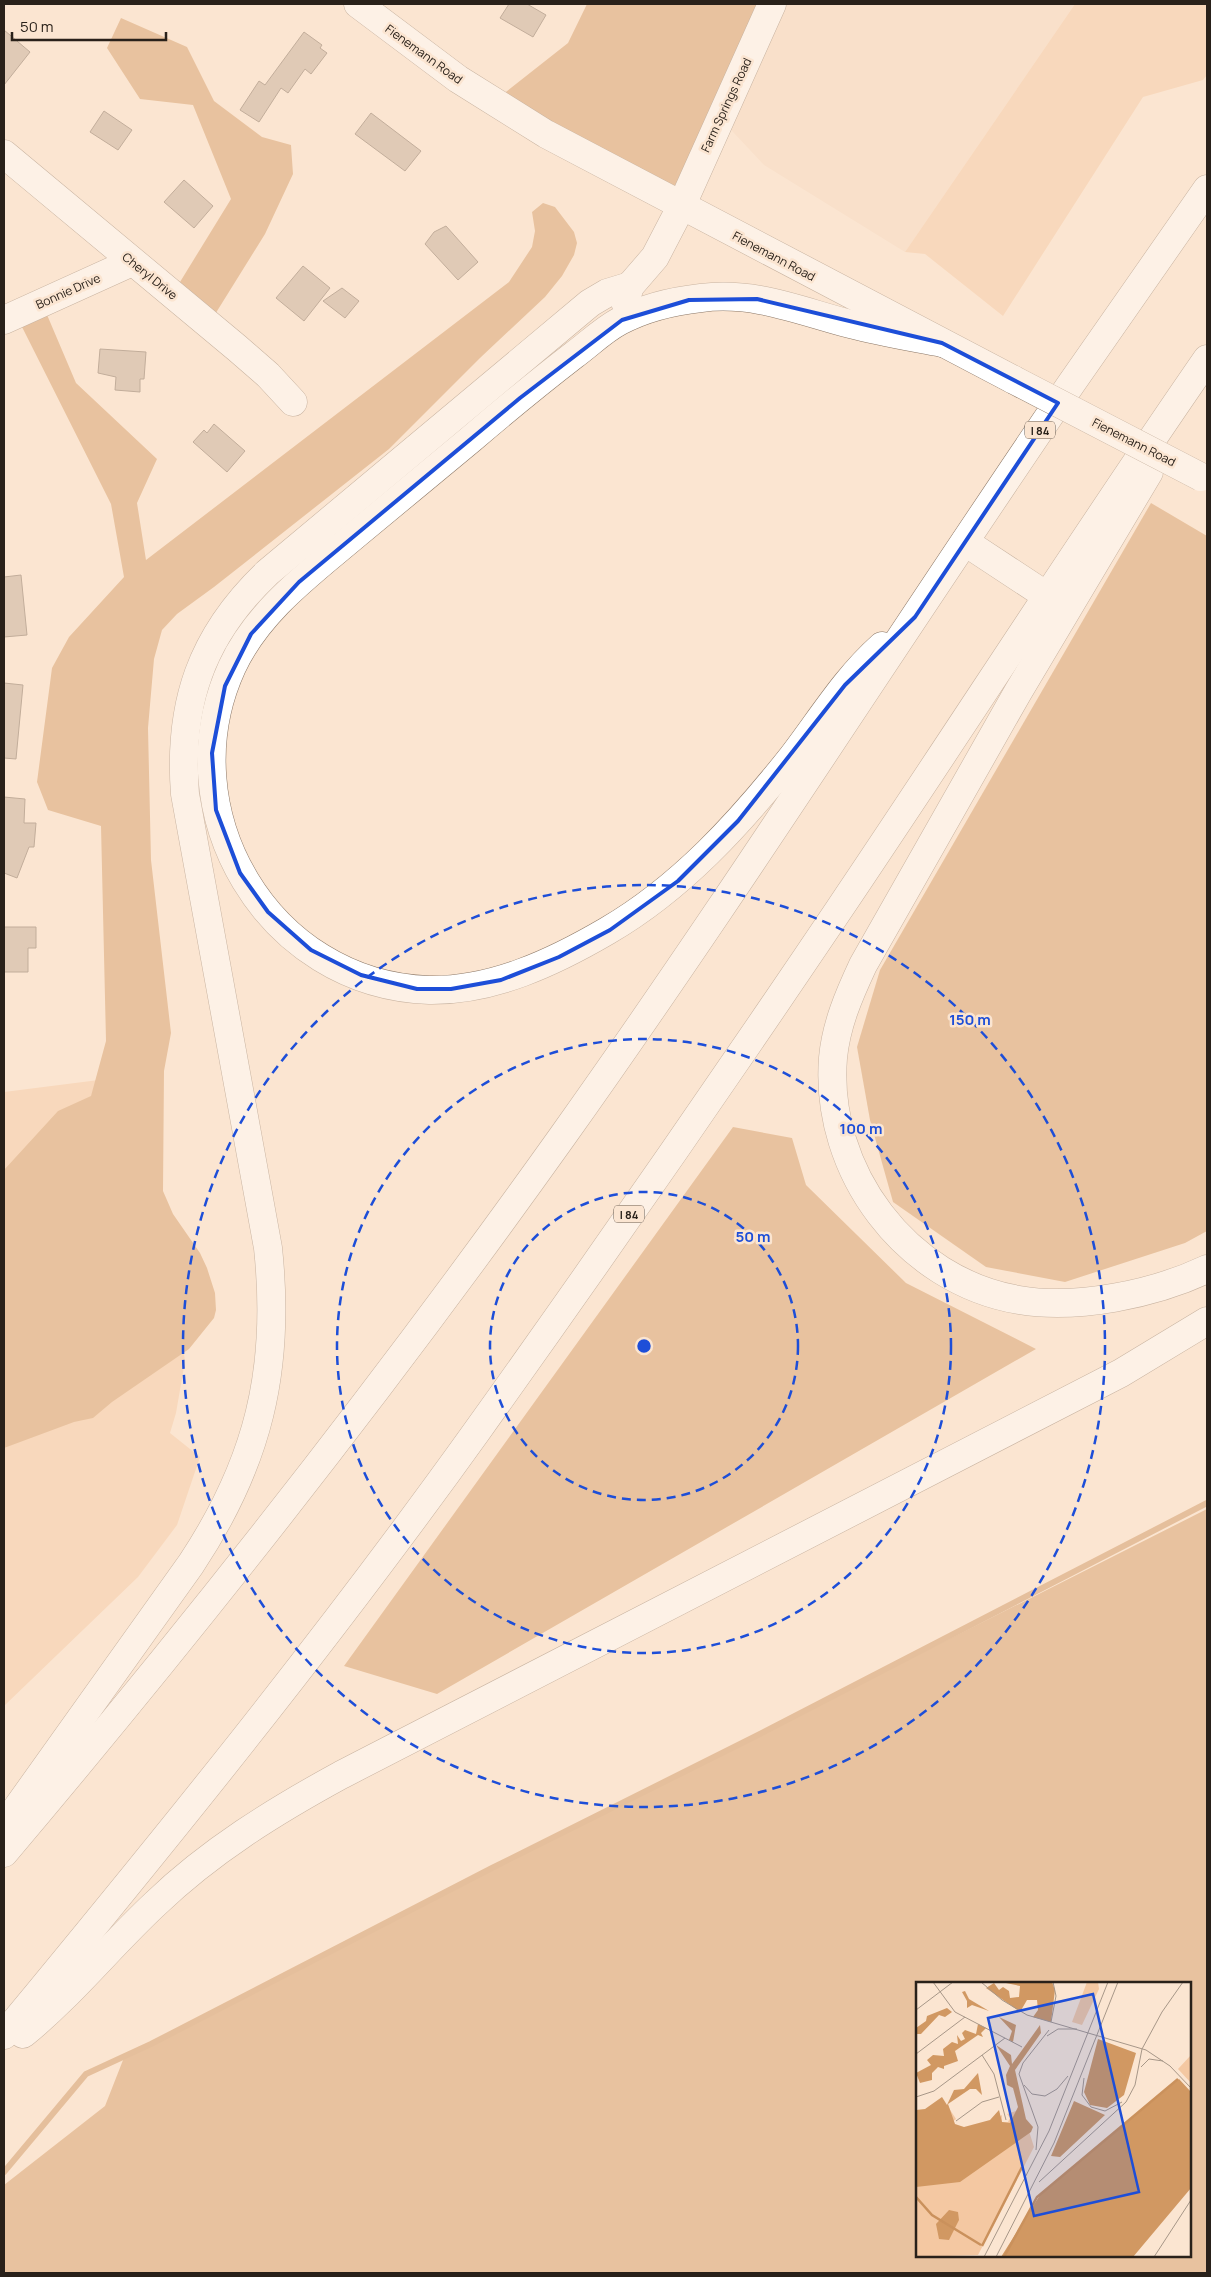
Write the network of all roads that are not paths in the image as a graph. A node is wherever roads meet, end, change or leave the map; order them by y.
1 (358, 4) edge
2 (772, 4) edge
3 (4, 154) edge
4 (1207, 190) edge
5 (681, 207) junction
6 (132, 262) junction
7 (630, 286) junction
8 (4, 320) edge
9 (611, 327) junction
10 (942, 344) junction
11 (1207, 360) edge
12 (293, 402) dead end
13 (1204, 478) edge
14 (965, 542) junction
15 (1047, 596) junction
16 (915, 617) junction
17 (1207, 1269) edge
18 (1207, 1321) edge
19 (4, 1826) edge
20 (4, 1854) edge
21 (4, 2035) edge
22 (4, 2048) edge

1 - 5 main road, Fienemann Road
2 - 5 main road, Farm Springs Road
3 - 6 main road, Cheryl Drive
4 - 14 main road, I 84
5 - 7 main road, Farm Springs Road
5 - 10 main road, Fienemann Road
6 - 8 main road, Bonnie Drive
6 - 12 main road, Cheryl Drive
7 - 9 main road
7 - 19 main road
9 - 10 main road
9 - 16 main road
10 - 13 main road, Fienemann Road, bridge
11 - 15 main road, I 84
11 - 17 main road
14 - 15 main road
14 - 16 main road, I 84
15 - 21 main road, I 84
16 - 20 main road, I 84
18 - 22 main road

